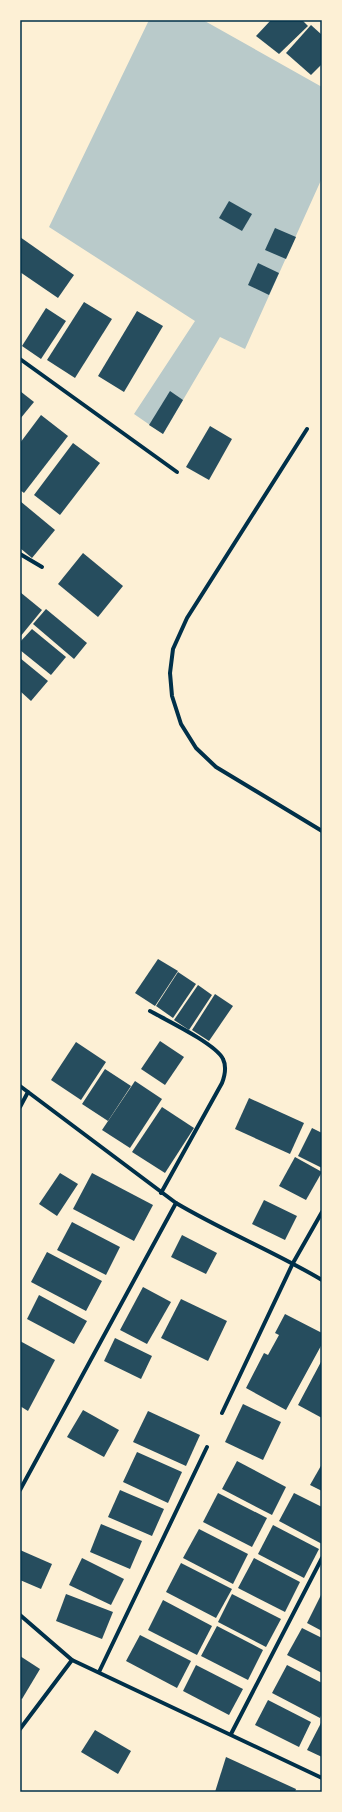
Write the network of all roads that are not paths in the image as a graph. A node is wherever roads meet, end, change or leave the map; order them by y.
1 (20, 359) edge
2 (307, 429) dead end
3 (177, 472) dead end
4 (20, 554) edge
5 (42, 567) dead end
6 (322, 830) edge
7 (150, 1011) dead end
8 (20, 1086) edge
9 (28, 1092) junction
10 (20, 1108) edge
11 (161, 1193) junction
12 (176, 1203) junction
13 (322, 1212) edge
14 (293, 1263) junction
15 (322, 1280) edge
16 (222, 1413) dead end
17 (207, 1447) dead end
18 (20, 1490) edge
19 (322, 1558) edge
20 (20, 1615) edge
21 (72, 1660) junction
22 (99, 1672) junction
23 (20, 1729) edge
24 (231, 1734) junction
25 (322, 1778) edge

1 - 3 street
2 - 6 street
4 - 5 street
7 - 11 street
8 - 9 street
9 - 10 street
9 - 11 street
11 - 12 street
12 - 14 street
12 - 18 street
13 - 14 street
14 - 15 street
14 - 16 street
17 - 22 street
19 - 24 street
20 - 21 street
21 - 22 street
21 - 23 street
22 - 24 street
24 - 25 street

